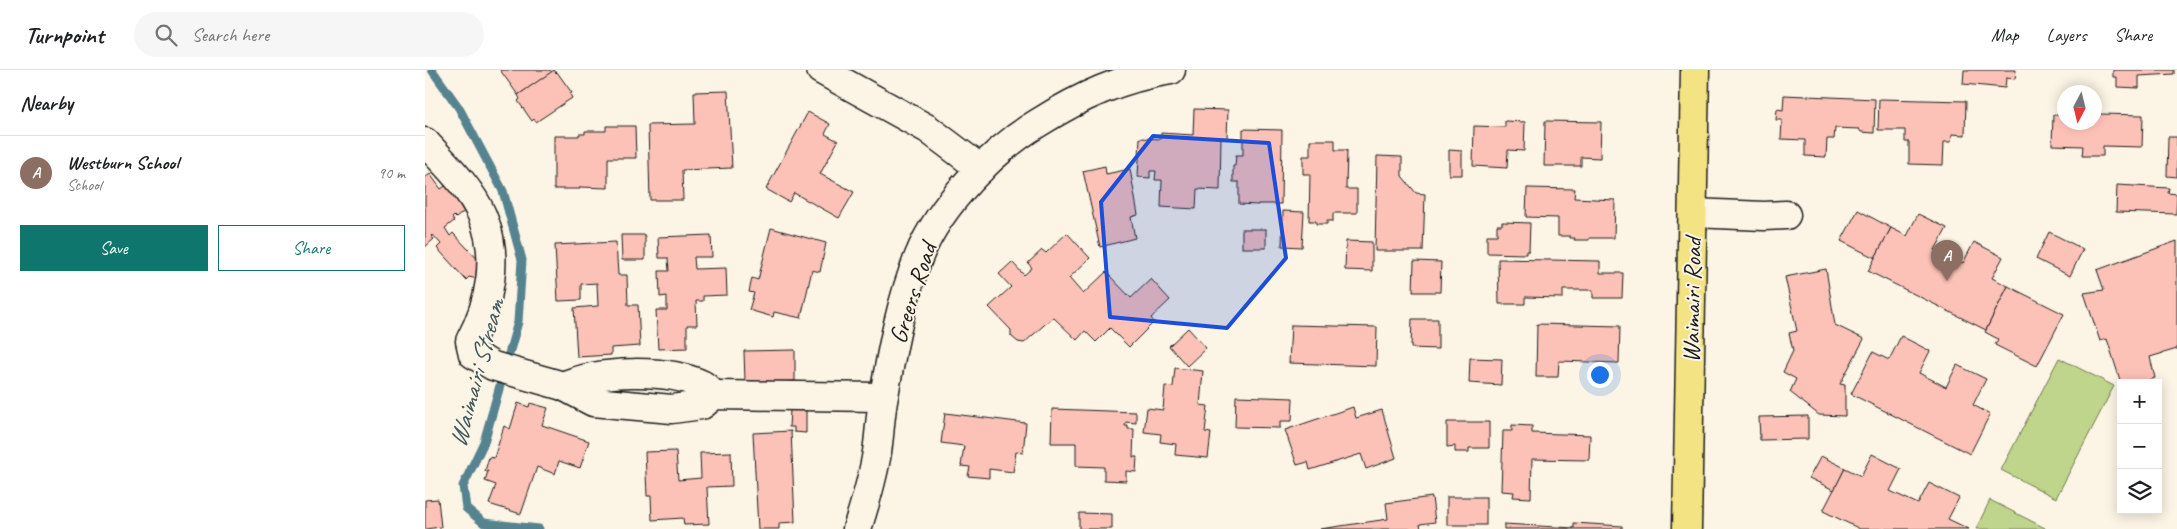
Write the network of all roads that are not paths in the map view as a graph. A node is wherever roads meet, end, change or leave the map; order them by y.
1 (821, 70) edge
2 (1171, 70) edge
3 (1695, 70) edge
4 (425, 142) edge
5 (981, 169) junction
6 (1693, 214) junction
7 (1786, 214) dead end
8 (883, 397) junction
9 (857, 529) edge
10 (1687, 529) edge

1 - 5 street
2 - 5 street, Greers Road
3 - 6 main road, Waimairi Road
4 - 8 street
5 - 8 street, Greers Road
6 - 7 street
6 - 10 main road, Waimairi Road
8 - 9 street, Greers Road

